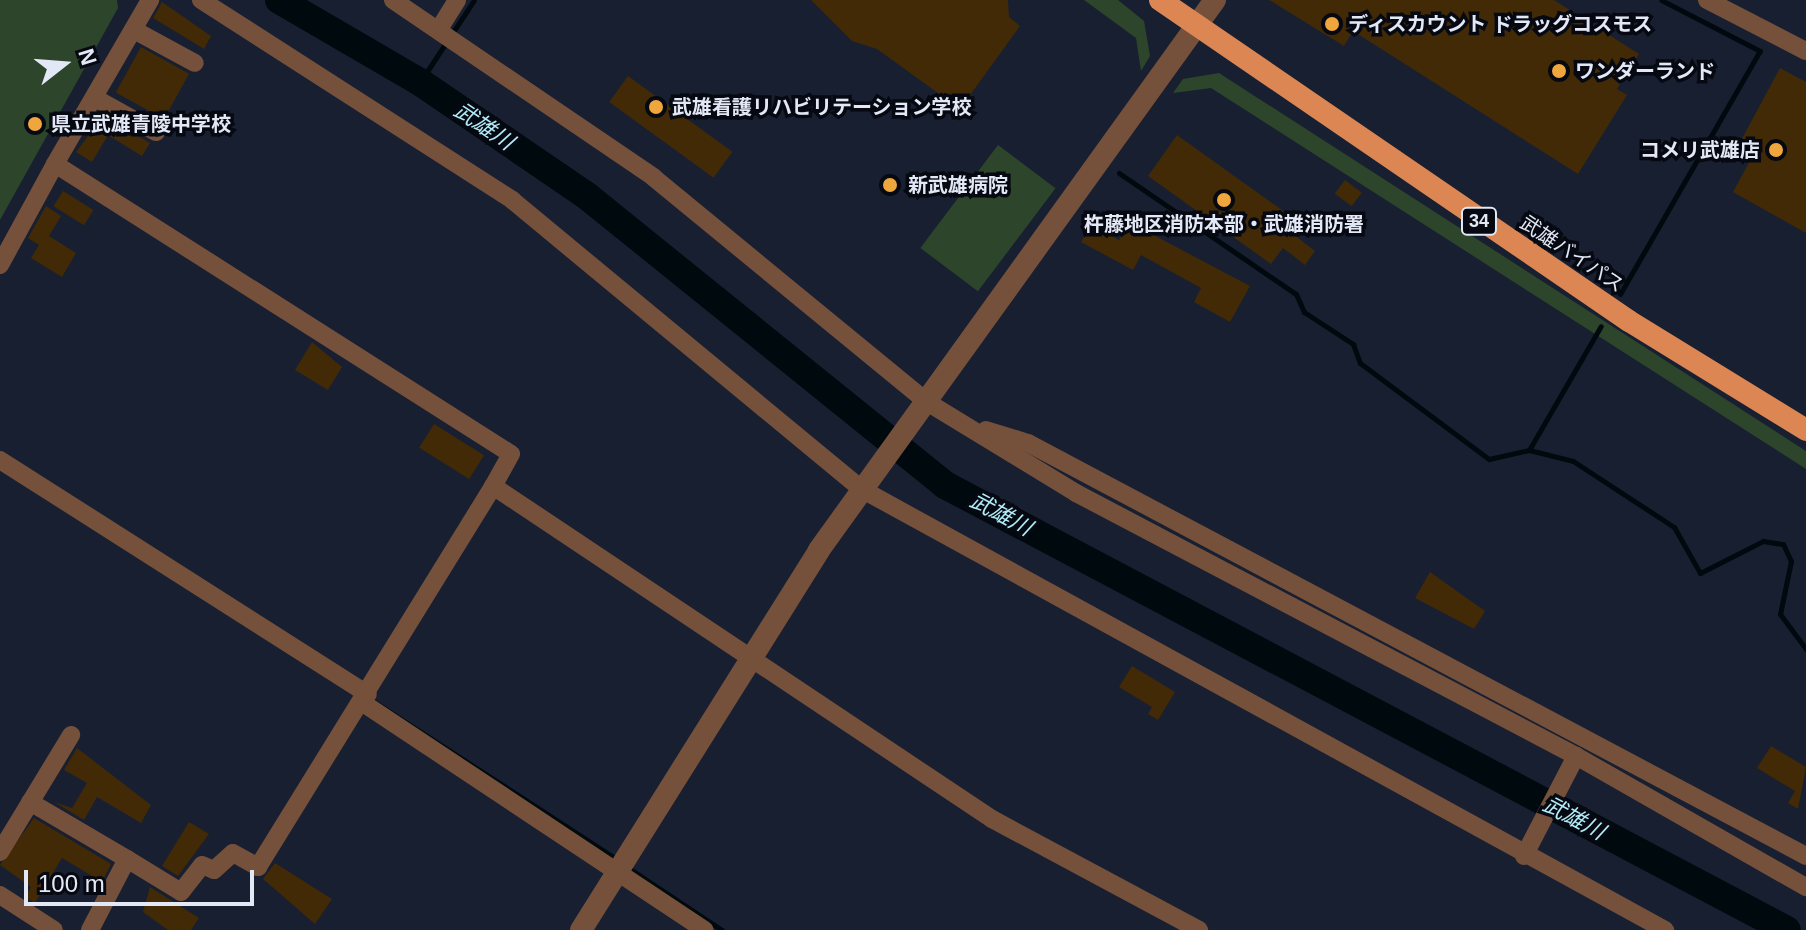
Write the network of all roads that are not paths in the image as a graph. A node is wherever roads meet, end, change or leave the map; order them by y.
1 (150, 0) edge
2 (201, 0) edge
3 (393, 0) edge
4 (457, 0) edge
5 (1160, 0) edge
6 (1215, 0) edge
7 (1707, 0) edge
8 (1197, 28) junction
9 (439, 29) junction
10 (134, 30) junction
11 (1806, 51) edge
12 (195, 63) dead end
13 (95, 98) junction
14 (156, 132) dead end
15 (55, 164) junction
16 (0, 265) edge
17 (925, 404) junction
18 (959, 422) junction
19 (1806, 430) edge
20 (0, 460) edge
21 (493, 486) junction
22 (864, 488) junction
23 (749, 656) junction
24 (365, 699) junction
25 (71, 735) dead end
26 (1576, 756) junction
27 (30, 802) junction
28 (0, 852) edge
29 (1524, 856) junction
30 (1806, 856) edge
31 (127, 859) junction
32 (617, 872) junction
33 (1806, 887) edge
34 (0, 895) edge
35 (54, 930) edge
36 (90, 930) edge
37 (581, 930) edge
38 (705, 930) edge
39 (1199, 930) edge
40 (1665, 930) edge

1 - 10 street
2 - 22 street
3 - 9 street
4 - 9 street
5 - 8 highway, 武雄バイパス / 34
6 - 8 street
7 - 11 street
8 - 17 street
8 - 19 highway, 武雄バイパス / 34
9 - 17 street
10 - 12 street
10 - 13 street
13 - 14 street
13 - 15 street
15 - 16 street
15 - 21 street
17 - 18 street
17 - 22 street
18 - 26 street
18 - 30 street
20 - 24 street
21 - 23 street
21 - 24 street
22 - 23 street
22 - 29 street
23 - 32 street
23 - 39 street
24 - 31 street
24 - 32 street
25 - 27 street
26 - 29 street
26 - 33 street
27 - 28 street
27 - 31 street
29 - 40 street
31 - 36 street
32 - 37 street
32 - 38 street
34 - 35 street

